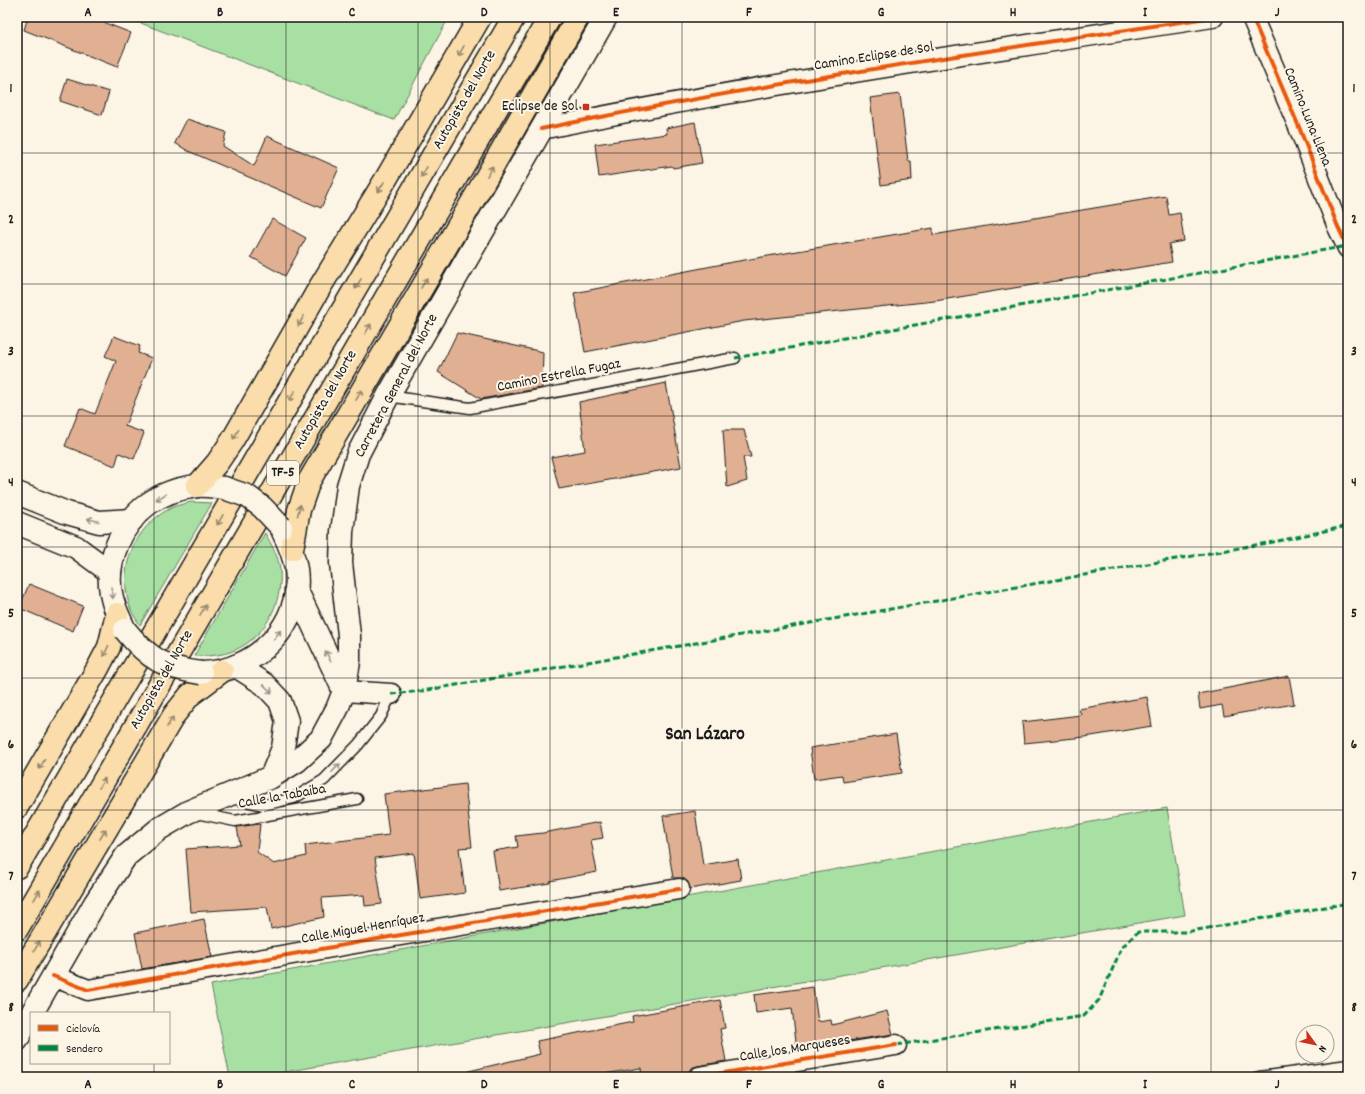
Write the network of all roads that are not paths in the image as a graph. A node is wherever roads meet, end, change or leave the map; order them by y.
1 (480, 17) edge
2 (514, 17) edge
3 (550, 17) edge
4 (578, 17) edge
5 (606, 17) edge
6 (1213, 17) edge
7 (1252, 17) edge
8 (541, 129) junction
9 (1348, 248) edge
10 (735, 358) dead end
11 (388, 396) junction
12 (197, 486) junction
13 (17, 493) edge
14 (132, 520) junction
15 (17, 523) edge
16 (292, 549) junction
17 (110, 572) junction
18 (296, 589) junction
19 (121, 622) junction
20 (220, 670) junction
21 (344, 691) junction
22 (391, 694) joint
23 (271, 777) junction
24 (225, 797) junction
25 (357, 799) dead end
26 (17, 807) edge
27 (188, 812) junction
28 (17, 867) edge
29 (679, 888) dead end
30 (17, 929) edge
31 (53, 976) junction
32 (17, 980) edge
33 (33, 1012) edge
34 (30, 1017) edge
35 (17, 1040) edge
36 (896, 1045) dead end
37 (1348, 1065) edge
38 (699, 1077) edge
39 (1259, 1077) edge

1 -> 12 highway
2 -> 28 highway, Autopista del Norte / TF-5
30 -> 3 highway, Autopista del Norte / TF-5
16 -> 4 highway
5 - 8 main road, Carretera General del Norte
6 - 8 street, Camino Eclipse de Sol
7 - 9 street, Camino Luna Llena
8 - 11 main road, Carretera General del Norte
10 - 11 lane, Camino Estrella Fugaz
11 - 21 main road, Carretera General del Norte
12 -> 14 main road
12 - 16 main road, bridge
14 -> 13 main road
14 - 17 main road
15 - 17 main road
16 - 18 main road
17 -> 19 main road
20 -> 18 main road
21 -> 18 main road
19 - 20 main road, bridge
19 -> 26 highway
20 -> 23 main road
32 -> 20 highway
21 - 22 street
21 - 23 main road, Carretera General del Norte
24 -> 22 lane
23 - 24 main road, Carretera General del Norte
24 - 27 main road, Carretera General del Norte
25 - 27 lane, Calle la Tabaiba
27 - 31 main road, Carretera General del Norte
29 - 31 street, Calle Miguel Henríquez
31 - 33 main road, Carretera General del Norte
34 - 35 main road, Carretera General del Norte
36 - 38 street, Calle los Marqueses
37 - 39 lane

